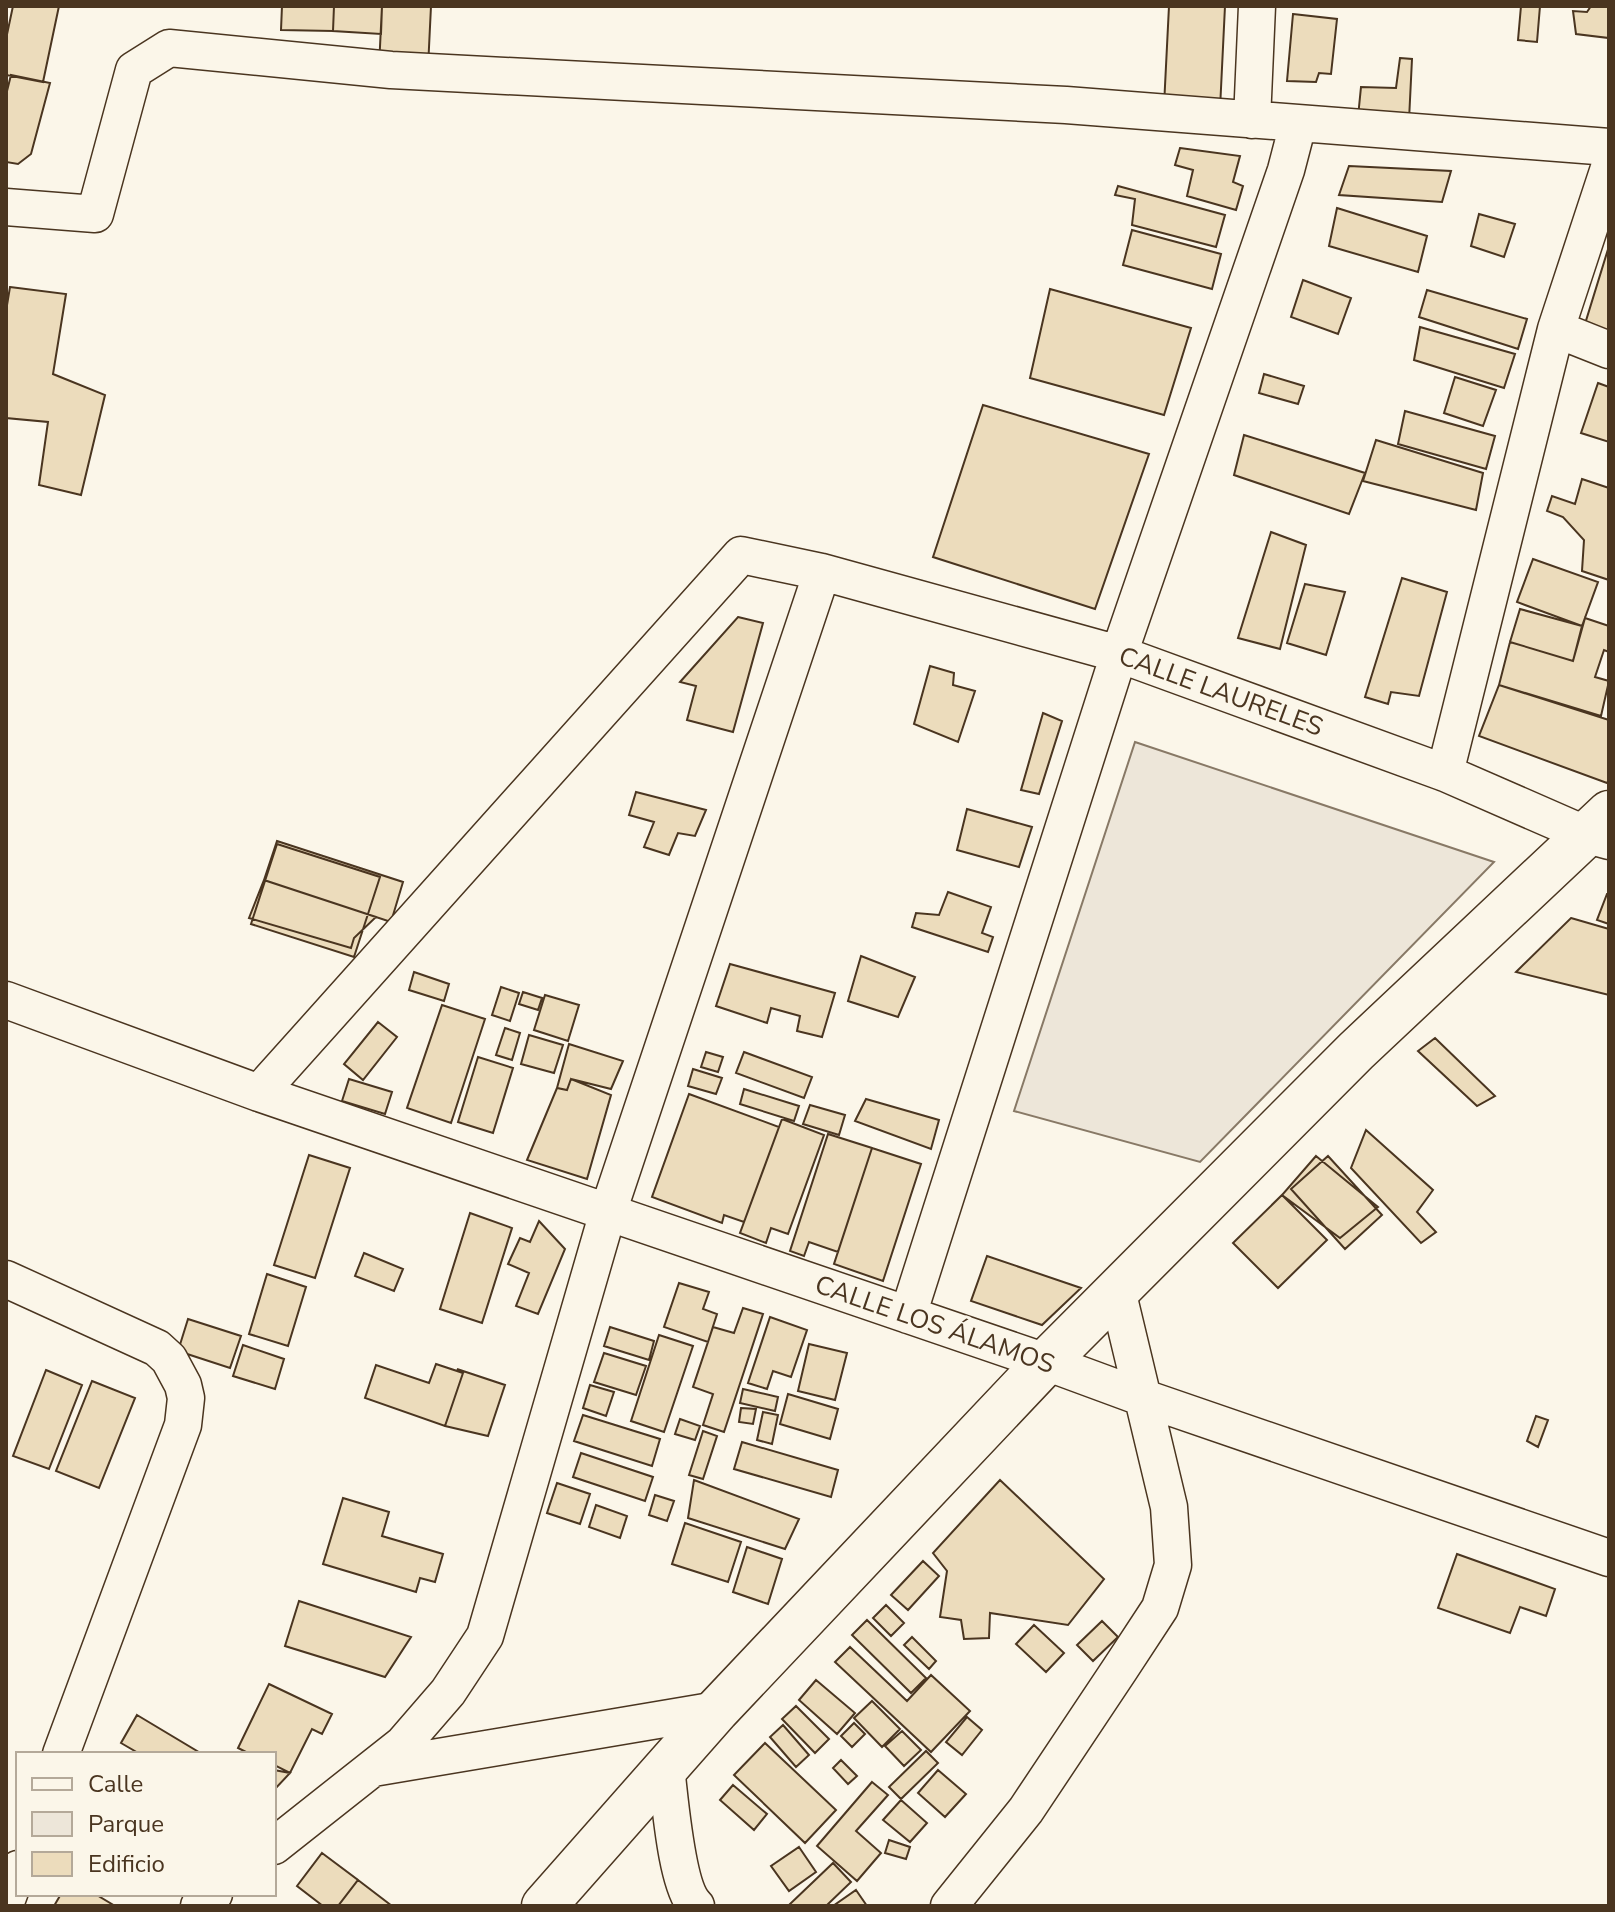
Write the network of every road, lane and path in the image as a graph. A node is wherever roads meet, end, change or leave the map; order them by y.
1 (1257, 6) edge
2 (1252, 120) junction
3 (1298, 124) junction
4 (1609, 147) edge
5 (1609, 168) edge
6 (6, 207) edge
7 (1556, 329) junction
8 (1609, 350) edge
9 (822, 572) junction
10 (1119, 654) junction
11 (1445, 773) junction
12 (1602, 830) edge
13 (6, 1000) edge
14 (259, 1093) junction
15 (608, 1212) junction
16 (6, 1279) edge
17 (1117, 1290) junction
18 (908, 1315) junction
19 (1046, 1362) junction
20 (1141, 1397) junction
21 (1609, 1558) edge
22 (717, 1710) junction
23 (62, 1752) edge
24 (666, 1768) junction
25 (371, 1769) junction
26 (276, 1844) edge
27 (16, 1874) edge
28 (6, 1902) edge
29 (544, 1906) edge
30 (696, 1906) edge
31 (949, 1906) edge

1 - 2 street
2 - 3 street
2 - 6 street
3 - 4 street
3 - 10 street
5 - 7 street
7 - 8 street
7 - 11 street
9 - 10 street, CALLE LAURELES
9 - 14 street, CALLE LAURELES
9 - 15 street
10 - 11 street, CALLE LAURELES
10 - 18 street
11 - 12 street, CALLE LAURELES
12 - 17 street
13 - 14 street, CALLE LOS ÁLAMOS
14 - 15 street, CALLE LOS ÁLAMOS
15 - 18 street, CALLE LOS ÁLAMOS
15 - 25 street
16 - 23 street
17 - 19 street
17 - 20 street
18 - 19 street, CALLE LOS ÁLAMOS
19 - 20 street, CALLE LOS ÁLAMOS
19 - 22 street
20 - 21 street, CALLE LOS ÁLAMOS
20 - 31 street
22 - 24 street
22 - 25 street
24 - 29 street
24 - 30 street
25 - 26 street
27 - 28 street

